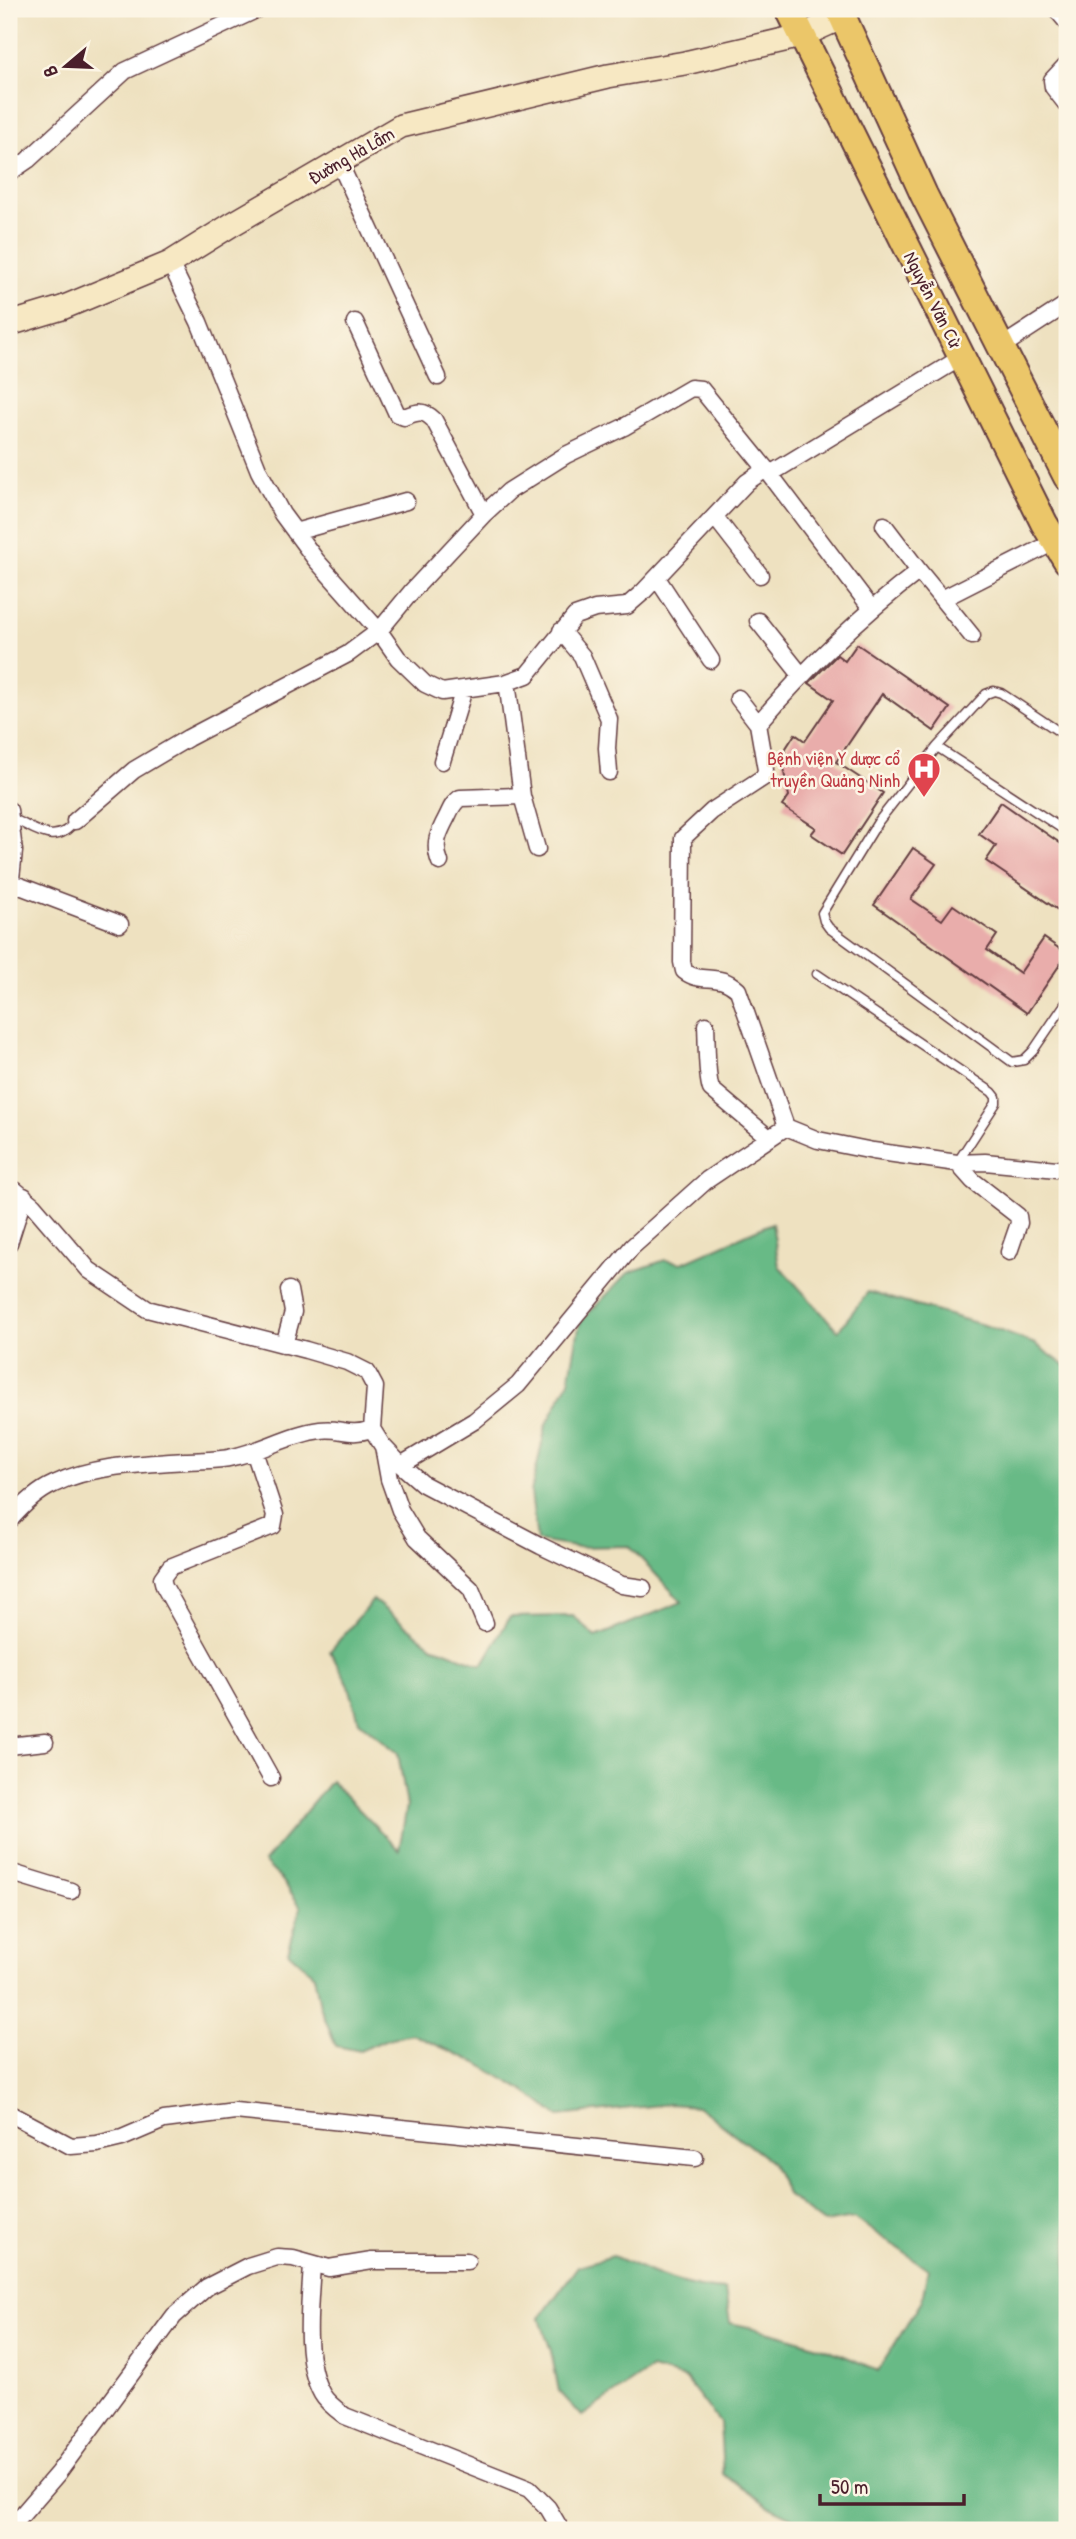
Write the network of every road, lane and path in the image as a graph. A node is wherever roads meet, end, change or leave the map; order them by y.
1 (258, 9) edge
2 (789, 9) edge
3 (1056, 9) edge
4 (841, 13) edge
5 (1067, 22) edge
6 (801, 36) junction
7 (1067, 64) edge
8 (1067, 105) edge
9 (339, 162) junction
10 (9, 173) edge
11 (170, 264) junction
12 (1067, 304) edge
13 (355, 322) dead end
14 (9, 324) edge
15 (1001, 347) junction
16 (962, 356) junction
17 (438, 377) dead end
18 (768, 472) junction
19 (1067, 477) edge
20 (405, 500) dead end
21 (484, 514) junction
22 (715, 517) junction
23 (884, 525) dead end
24 (295, 532) junction
25 (1061, 551) edge
26 (919, 571) junction
27 (760, 575) dead end
28 (657, 578) junction
29 (942, 599) junction
30 (872, 608) junction
31 (758, 621) dead end
32 (379, 631) junction
33 (561, 631) junction
34 (972, 636) dead end
35 (711, 660) dead end
36 (801, 675) junction
37 (505, 683) junction
38 (464, 689) junction
39 (738, 698) dead end
40 (758, 724) junction
41 (1067, 737) edge
42 (937, 747) junction
43 (442, 761) dead end
44 (609, 772) dead end
45 (522, 796) junction
46 (10, 814) edge
47 (75, 821) joint
48 (1067, 832) edge
49 (537, 849) dead end
50 (440, 862) dead end
51 (10, 890) edge
52 (120, 924) dead end
53 (817, 974) dead end
54 (1067, 1001) edge
55 (706, 1025) dead end
56 (786, 1127) junction
57 (769, 1138) junction
58 (957, 1163) junction
59 (1067, 1170) edge
60 (16, 1192) edge
61 (9, 1243) edge
62 (1009, 1252) dead end
63 (289, 1290) dead end
64 (284, 1345) junction
65 (372, 1429) junction
66 (383, 1446) junction
67 (254, 1451) junction
68 (401, 1465) junction
69 (9, 1521) edge
70 (643, 1588) dead end
71 (485, 1623) dead end
72 (45, 1742) dead end
73 (9, 1746) edge
74 (271, 1777) dead end
75 (9, 1872) edge
76 (71, 1891) dead end
77 (9, 2113) edge
78 (695, 2158) dead end
79 (467, 2261) dead end
80 (312, 2264) junction
81 (9, 2530) edge
82 (561, 2530) edge

1 - 10 street
2 - 6 main road, Nguyễn Văn Cừ
3 - 5 street
4 - 6 main road, Đường Hà Lầm
4 - 15 main road, Nguyễn Văn Cừ
6 - 9 main road, Đường Hà Lầm
6 - 16 main road, Nguyễn Văn Cừ
7 - 8 street
9 - 11 main road, Đường Hà Lầm
9 - 17 street
11 - 14 main road, Đường Hà Lầm
11 - 24 street
12 - 15 street
13 - 21 street
15 - 19 main road, Nguyễn Văn Cừ
16 - 18 street
16 - 25 main road, Nguyễn Văn Cừ
18 - 21 street
18 - 22 street
18 - 30 street
20 - 24 street
21 - 32 street
22 - 27 street
22 - 28 street
23 - 26 street
24 - 32 street
25 - 29 street
26 - 29 street
26 - 30 street
28 - 33 street
28 - 35 street
29 - 34 street
30 - 36 street
31 - 36 street
32 - 38 street
32 - 47 street
33 - 37 street
33 - 44 street
36 - 40 street
37 - 38 street
37 - 45 street
38 - 43 street
39 - 40 street
40 - 56 street
41 - 42 lane
42 - 48 lane
42 - 54 lane
45 - 49 street
45 - 50 street
46 - 47 lane
46 - 51 street
51 - 52 street
53 - 58 lane
55 - 57 street
56 - 57 street
56 - 58 street
57 - 68 street
58 - 59 street
58 - 62 street
60 - 61 street
60 - 64 street
63 - 64 street
64 - 65 street
65 - 66 street
65 - 67 street
66 - 68 street
66 - 71 street
67 - 69 street
67 - 74 street
68 - 70 street
72 - 73 street
75 - 76 street
77 - 78 street
79 - 80 street
80 - 81 street
80 - 82 street

